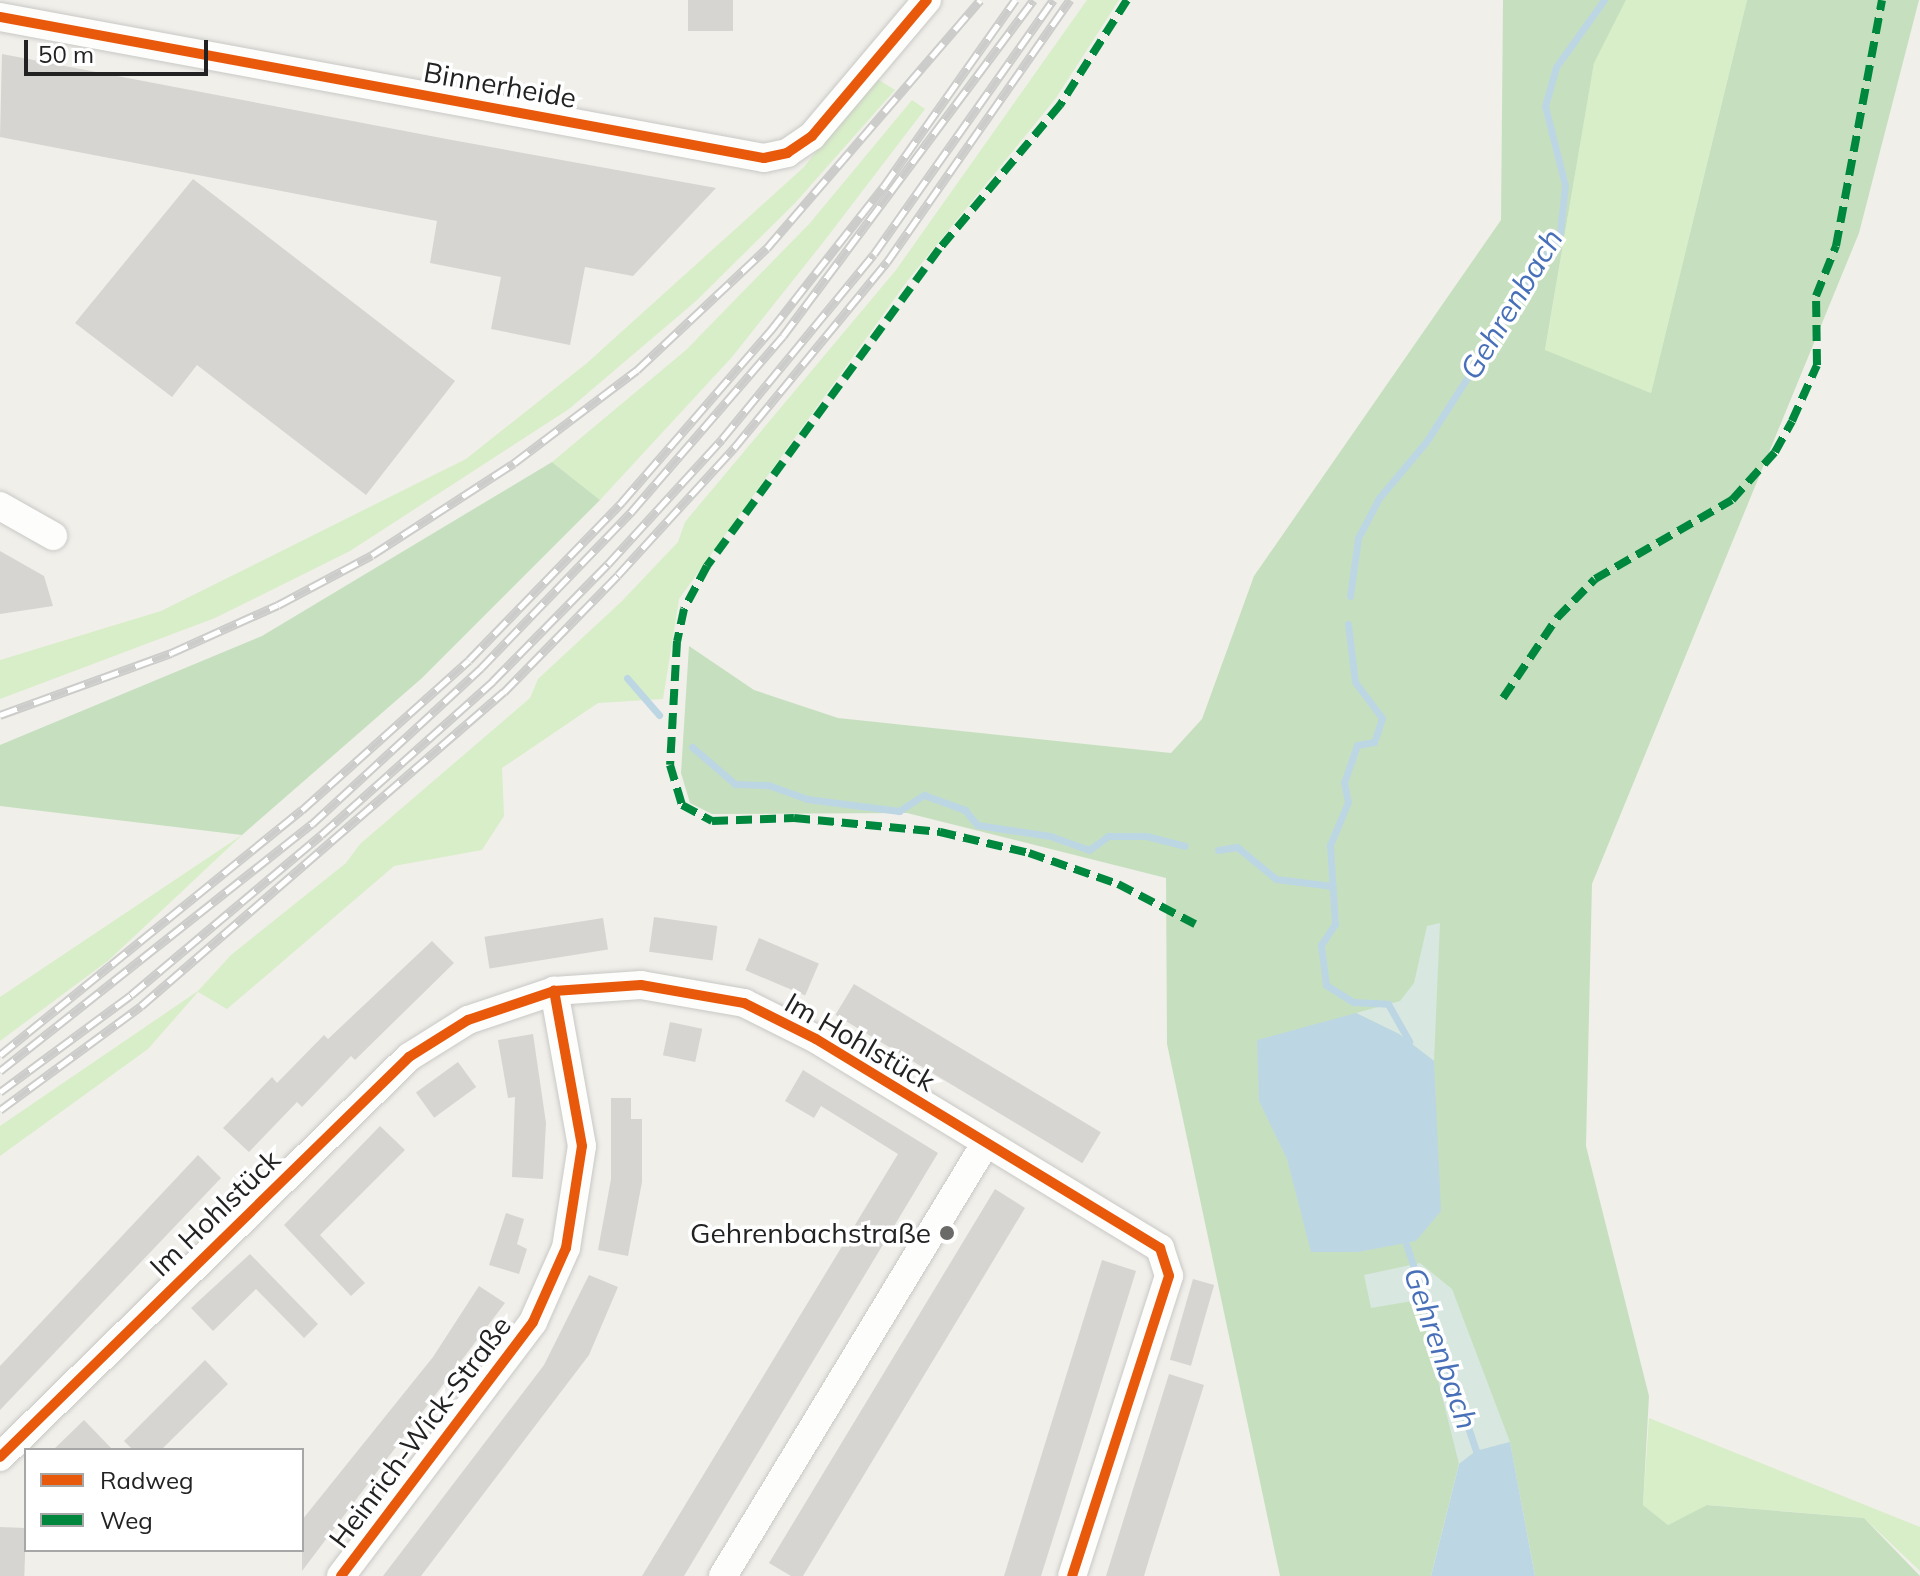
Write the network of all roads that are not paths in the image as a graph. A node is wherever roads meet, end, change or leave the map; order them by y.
1 (927, 0) edge
2 (0, 17) edge
3 (0, 506) edge
4 (53, 536) dead end
5 (554, 991) junction
6 (985, 1144) junction
7 (0, 1457) edge
8 (341, 1576) edge
9 (723, 1576) edge
10 (1072, 1576) edge

1 - 2 street, Binnerheide
3 - 4 street
5 - 6 street, Im Hohlstück
5 - 7 street, Im Hohlstück
5 - 8 street, Heinrich-Wick-Straße
6 - 9 street
6 - 10 street, Im Hohlstück

